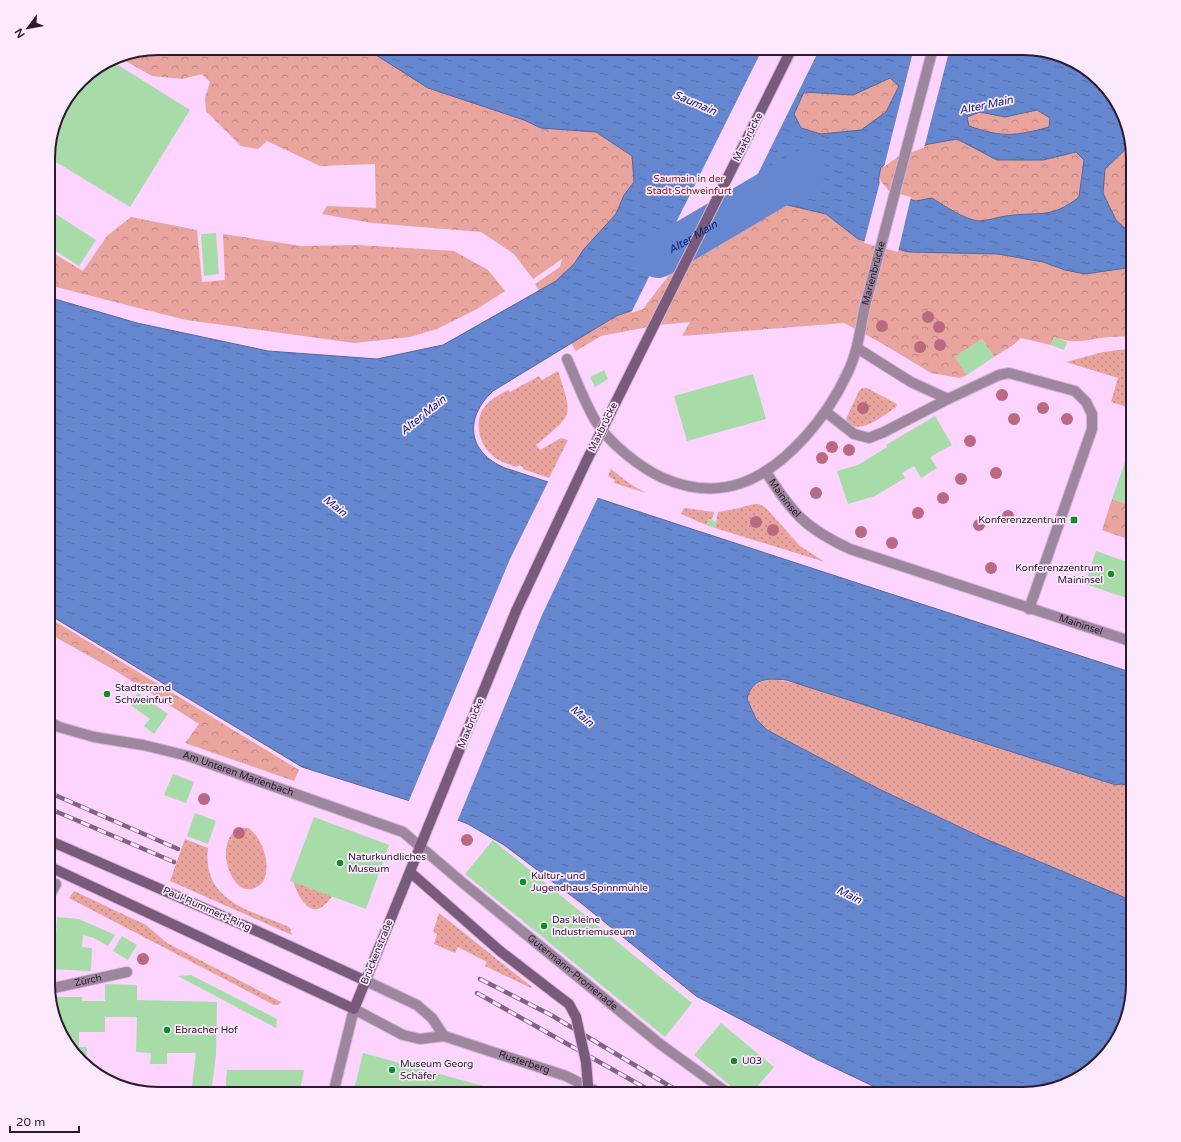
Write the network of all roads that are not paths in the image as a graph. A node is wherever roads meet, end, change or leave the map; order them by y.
1 (789, 55) edge
2 (931, 55) edge
3 (856, 348) junction
4 (567, 359) dead end
5 (948, 399) junction
6 (826, 412) junction
7 (766, 472) junction
8 (1029, 608) junction
9 (1126, 640) edge
10 (55, 725) edge
11 (434, 815) joint
12 (55, 843) edge
13 (421, 845) junction
14 (55, 869) edge
15 (410, 872) junction
16 (127, 972) dead end
17 (366, 981) junction
18 (55, 988) edge
19 (354, 1009) junction
20 (444, 1036) junction
21 (588, 1086) joint
22 (335, 1087) edge
23 (720, 1087) edge

1 - 11 main road, Maxbrücke, bridge
2 - 3 street, Marienbrücke
3 - 5 street
3 - 6 street, Marienbrücke
4 - 7 street, Maininsel
5 - 6 street
5 - 8 street
6 - 7 street, Marienbrücke
7 - 8 street, Maininsel
8 - 9 street, Maininsel
10 - 13 street, Am Unteren Marienbach
11 - 13 main road, Brückenstraße
12 - 17 main road, Paul-Rummert-Ring
13 - 15 main road, Brückenstraße
13 - 23 street, Gutermann-Promenade
14 - 19 main road
15 - 17 main road, Brückenstraße
15 - 21 main road, bridge
16 - 18 street, Zürch
17 - 19 main road, Brückenstraße
17 - 20 street
19 - 20 street, Rusterberg
19 - 22 street, Brückenstraße
20 - 21 street, Rusterberg

